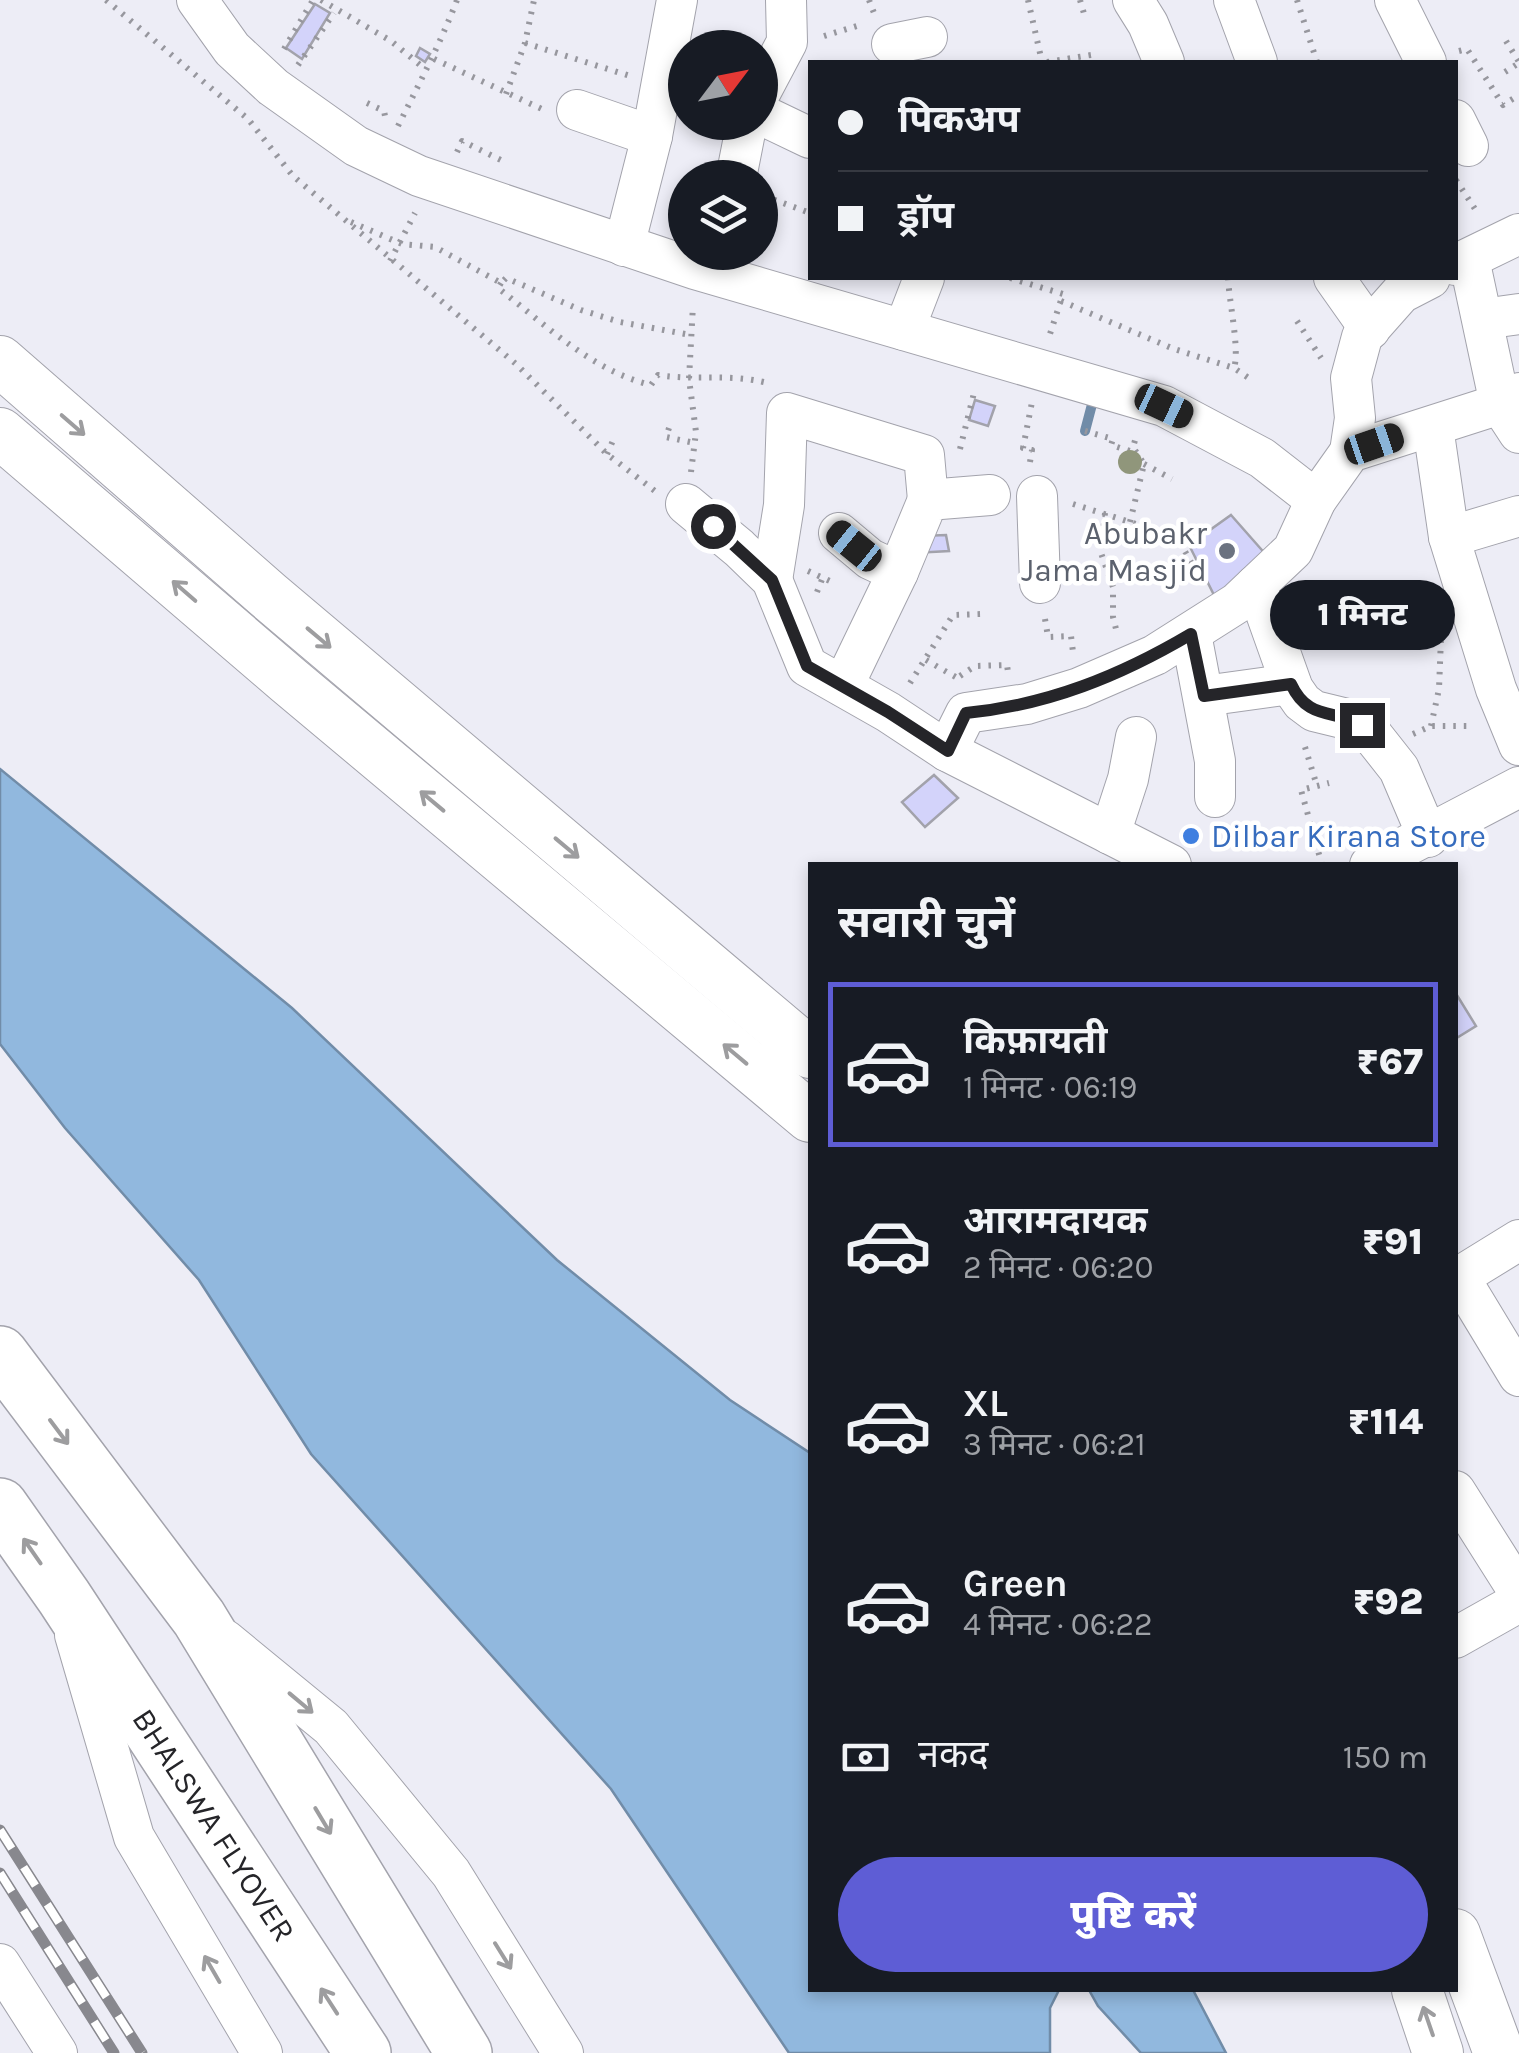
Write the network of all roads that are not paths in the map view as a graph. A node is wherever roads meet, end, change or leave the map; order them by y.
1 (197, 0) edge
2 (677, 0) edge
3 (786, 0) edge
4 (1133, 0) edge
5 (1234, 0) edge
6 (1395, 0) edge
7 (1439, 49) edge
8 (778, 59) edge
9 (1163, 60) edge
10 (1256, 60) edge
11 (567, 113) road end
12 (778, 123) edge
13 (652, 136) junction
14 (808, 137) edge
15 (1519, 234) edge
16 (624, 246) junction
17 (668, 256) edge
18 (1462, 262) edge
19 (722, 270) edge
20 (923, 280) edge
21 (1335, 280) edge
22 (1408, 283) edge
23 (1501, 316) edge
24 (1370, 329) junction
25 (904, 330) junction
26 (0, 361) edge
27 (1513, 410) edge
28 (1434, 427) junction
29 (0, 433) edge
30 (1350, 452) junction
31 (1033, 481) road end
32 (1316, 500) junction
33 (686, 504) road end
34 (1519, 516) edge
35 (838, 533) dead end
36 (1450, 537) junction
37 (898, 572) junction
38 (772, 580) junction
39 (1040, 583) road end
40 (1256, 586) junction
41 (1203, 626) junction
42 (1291, 684) junction
43 (843, 686) junction
44 (1204, 696) junction
45 (1514, 734) edge
46 (1136, 738) dead end
47 (948, 751) junction
48 (1519, 787) edge
49 (1214, 797) dead end
50 (1110, 834) junction
51 (1428, 836) junction
52 (1165, 862) edge
53 (1376, 862) edge
54 (808, 1051) edge
55 (808, 1115) edge
56 (1519, 1240) edge
57 (0, 1354) edge
58 (1519, 1376) edge
59 (1458, 1495) edge
60 (0, 1506) edge
61 (1519, 1592) edge
62 (64, 1596) junction
63 (1519, 1602) edge
64 (199, 1618) junction
65 (1458, 1636) edge
66 (1458, 1942) edge
67 (0, 1964) edge
68 (1417, 1992) edge
69 (57, 2053) edge
70 (262, 2053) edge
71 (363, 2053) edge
72 (464, 2053) edge
73 (563, 2053) edge
74 (1438, 2053) edge
75 (1499, 2053) edge

1 - 16 street
2 - 13 street
3 - 8 street
4 - 9 street
5 - 10 street
6 - 7 street
11 - 13 street
12 - 14 street
13 - 16 street
15 - 18 street
16 - 17 street
18 - 23 street
19 - 25 street
20 - 25 street
21 - 24 street
22 - 24 street
23 - 27 street
24 - 30 street
25 - 32 street
26 -> 54 main road
27 - 28 street
28 - 30 street
28 - 36 street
55 -> 29 main road
30 - 32 street
31 - 39 street
32 - 40 street
33 - 38 street
34 - 36 street
35 - 37 street
36 - 45 street
37 - 38 street
37 - 43 street
38 - 43 street
40 - 41 street
40 - 42 street
41 - 44 street
41 - 47 street
42 - 44 street
42 - 51 street
43 - 47 street
44 - 49 street
46 - 50 street
47 - 50 street
48 - 51 street
50 - 52 street
51 - 53 street
56 - 58 street
57 -> 64 highway
59 - 61 street
62 -> 60 highway, BHALSWA FLYOVER
70 -> 62 street
71 -> 62 highway, BHALSWA FLYOVER
63 - 65 street
64 -> 72 highway
64 -> 73 street
66 - 75 main road
67 - 69 street
74 -> 68 main road

